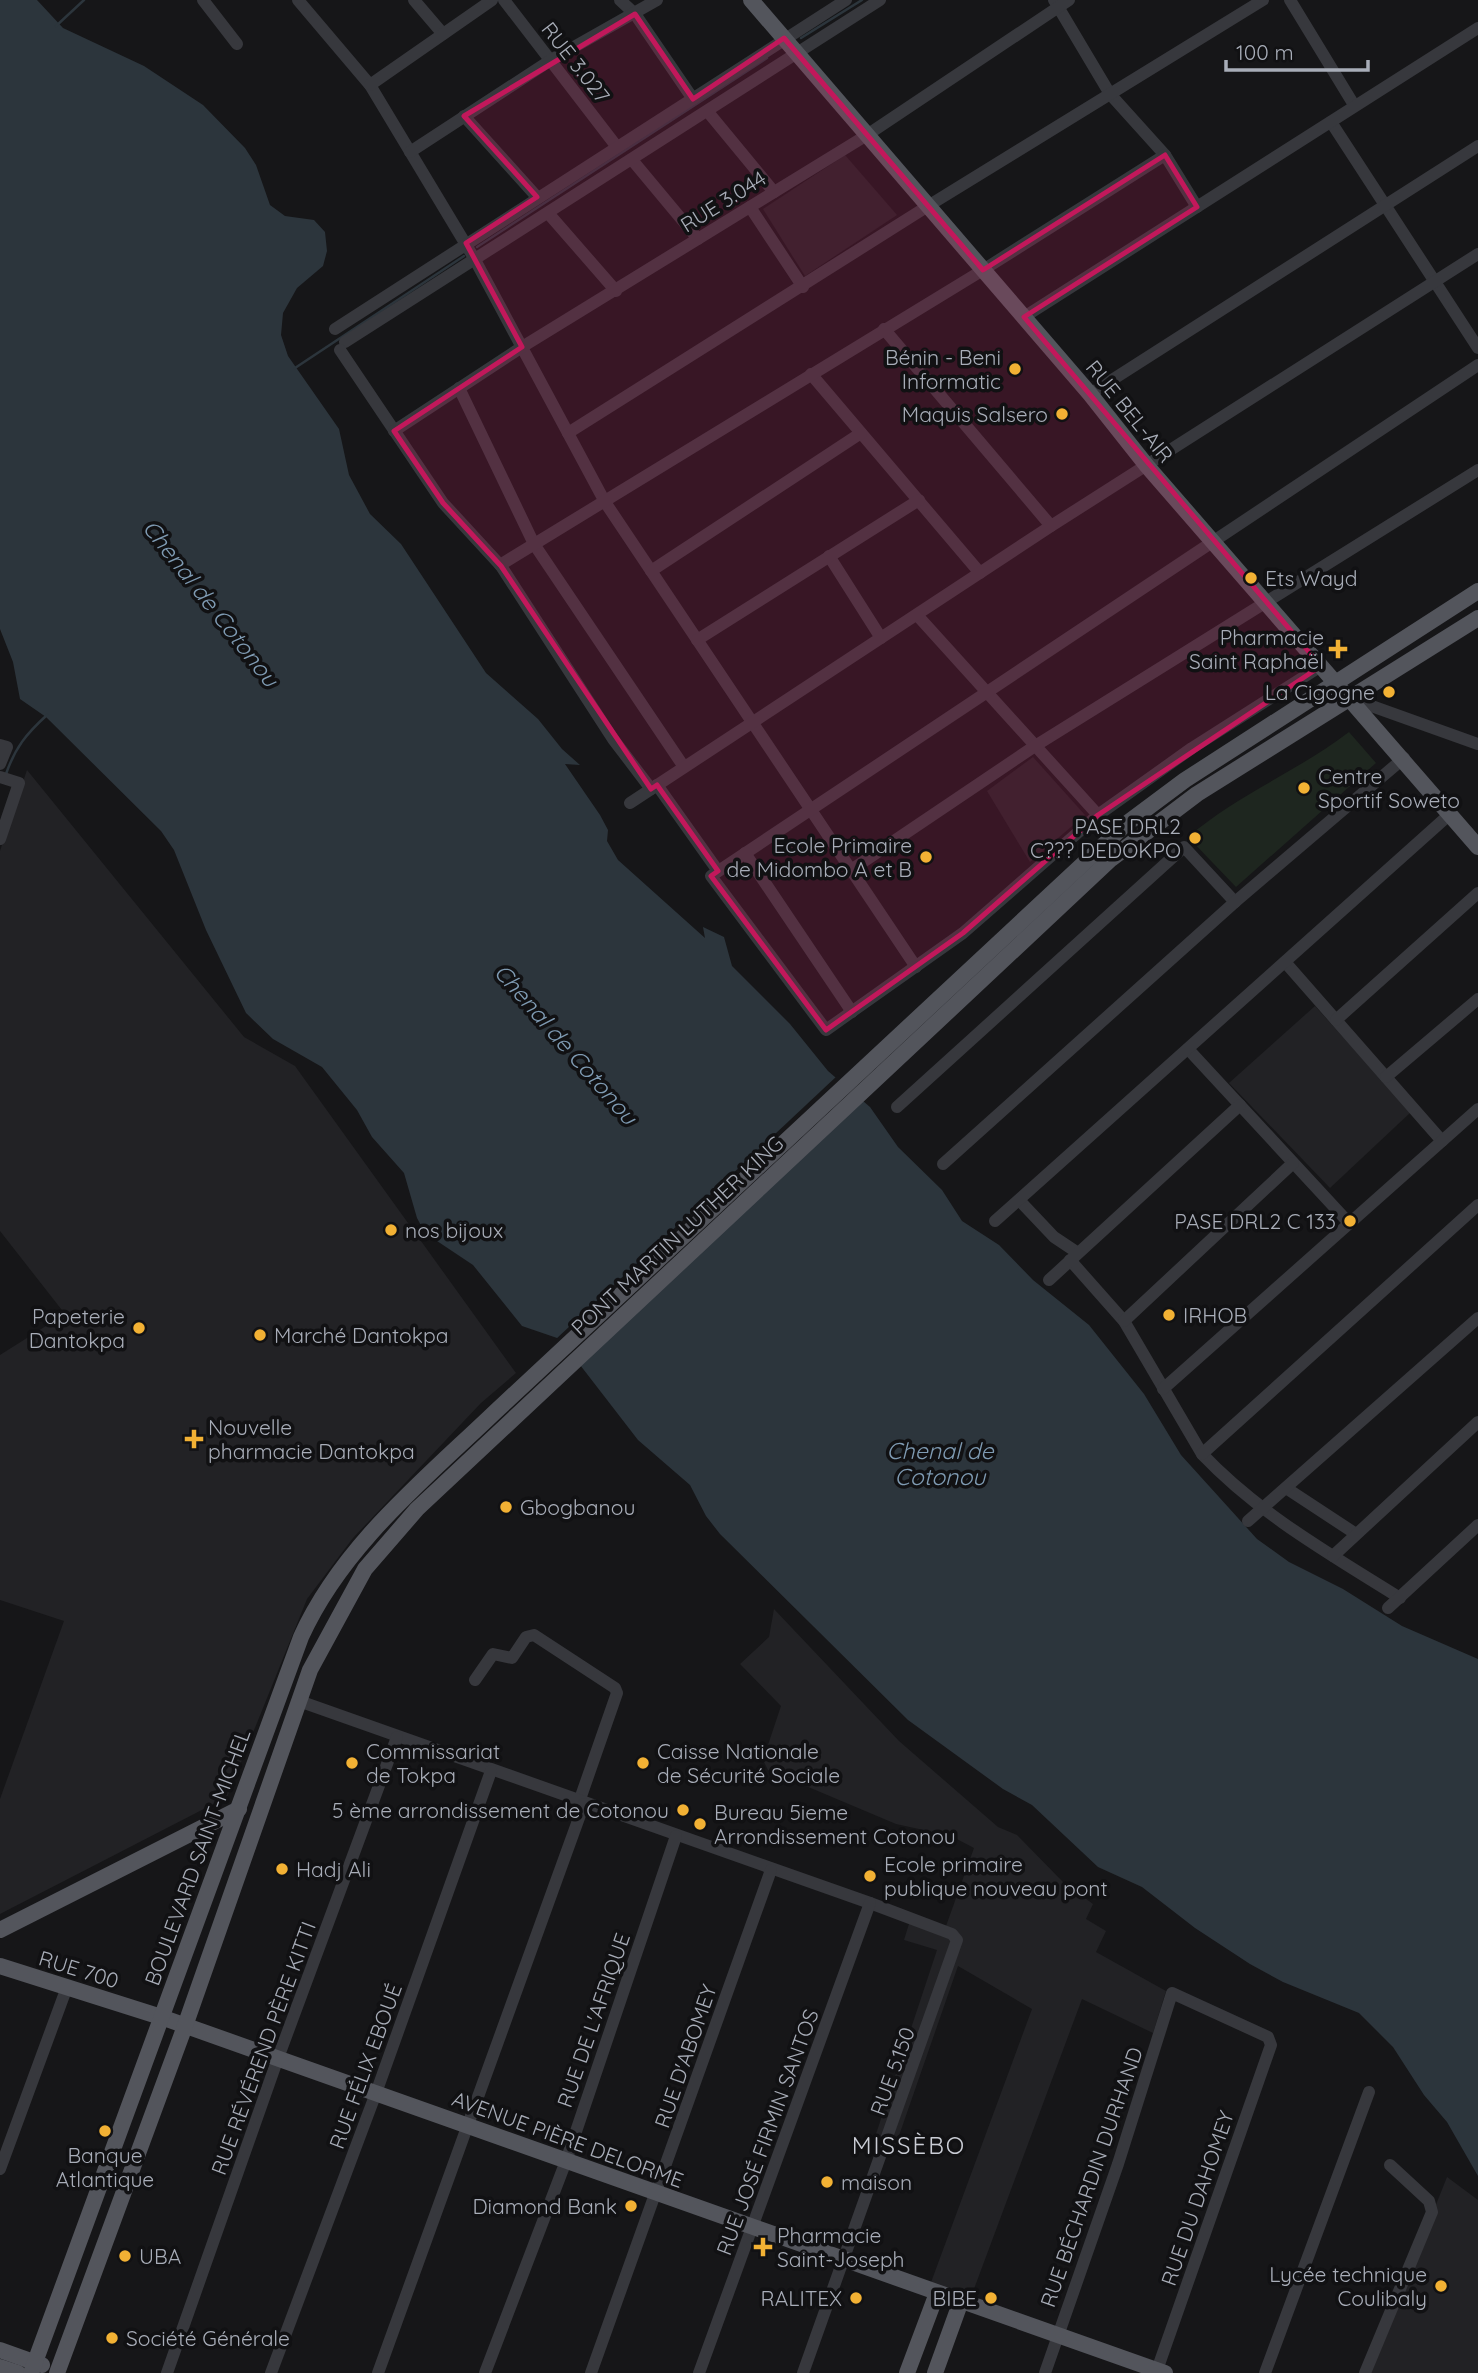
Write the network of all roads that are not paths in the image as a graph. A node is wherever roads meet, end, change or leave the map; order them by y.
1 (203, 0) edge
2 (298, 0) edge
3 (414, 0) edge
4 (492, 0) edge
5 (504, 0) edge
6 (620, 0) edge
7 (657, 0) edge
8 (751, 0) edge
9 (846, 0) edge
10 (880, 0) edge
11 (1263, 0) edge
12 (1290, 0) edge
13 (1060, 2) edge
14 (635, 14) junction
15 (1478, 27) edge
16 (443, 34) junction
17 (784, 38) junction
18 (237, 44) dead end
19 (796, 52) junction
20 (551, 60) junction
21 (370, 85) junction
22 (1111, 94) junction
23 (693, 99) junction
24 (1354, 105) junction
25 (708, 112) junction
26 (464, 116) junction
27 (1331, 122) junction
28 (867, 135) junction
29 (1478, 146) edge
30 (617, 147) junction
31 (410, 152) junction
32 (1165, 155) junction
33 (633, 161) junction
34 (774, 192) junction
35 (537, 197) junction
36 (1385, 205) junction
37 (928, 206) junction
38 (1197, 206) junction
39 (750, 207) junction
40 (548, 213) junction
41 (698, 239) junction
42 (466, 243) junction
43 (1478, 254) edge
44 (474, 258) junction
45 (983, 270) junction
46 (1435, 282) junction
47 (803, 287) junction
48 (616, 291) junction
49 (1024, 317) junction
50 (335, 329) dead end
51 (884, 329) junction
52 (522, 347) junction
53 (1478, 348) edge
54 (1478, 365) edge
55 (811, 374) junction
56 (459, 388) junction
57 (1090, 394) junction
58 (394, 431) junction
59 (568, 433) junction
60 (861, 433) junction
61 (1147, 466) junction
62 (1478, 470) edge
63 (919, 500) junction
64 (605, 502) junction
65 (1051, 526) junction
66 (1214, 542) junction
67 (534, 544) junction
68 (829, 556) junction
69 (500, 565) junction
70 (651, 571) junction
71 (981, 573) junction
72 (1478, 591) edge
73 (1264, 602) junction
74 (917, 615) junction
75 (1478, 618) edge
76 (881, 638) junction
77 (696, 640) junction
78 (1321, 666) junction
79 (1335, 681) junction
80 (985, 692) junction
81 (1352, 699) junction
82 (752, 723) junction
83 (1478, 744) edge
84 (0, 745) edge
85 (1035, 746) junction
86 (1404, 758) junction
87 (0, 764) edge
88 (684, 768) junction
89 (0, 777) edge
90 (654, 787) junction
91 (630, 803) dead end
92 (810, 809) junction
93 (1450, 814) junction
94 (1098, 815) junction
95 (0, 839) edge
96 (1478, 848) edge
97 (744, 853) junction
98 (851, 870) junction
99 (718, 871) junction
100 (1478, 893) edge
101 (1235, 902) junction
102 (1285, 962) junction
103 (916, 967) junction
104 (1478, 999) edge
105 (852, 1012) junction
106 (1336, 1020) junction
107 (1188, 1049) junction
108 (870, 1072) junction
109 (1386, 1077) junction
110 (1240, 1105) junction
111 (897, 1107) dead end
112 (1478, 1109) edge
113 (1442, 1141) junction
114 (1293, 1163) junction
115 (943, 1164) dead end
116 (1019, 1200) junction
117 (1478, 1205) edge
118 (995, 1221) dead end
119 (1349, 1223) junction
120 (1074, 1256) junction
121 (1049, 1280) dead end
122 (1478, 1318) edge
123 (1124, 1321) junction
124 (1163, 1389) junction
125 (495, 1412) joint
126 (1478, 1422) edge
127 (507, 1424) joint
128 (1202, 1454) junction
129 (1286, 1488) junction
130 (1262, 1509) junction
131 (1248, 1521) dead end
132 (1478, 1525) edge
133 (1356, 1534) junction
134 (1333, 1556) junction
135 (1399, 1598) junction
136 (1388, 1608) dead end
137 (475, 1680) dead end
138 (299, 1701) junction
139 (397, 1737) junction
140 (491, 1771) junction
141 (582, 1803) junction
142 (239, 1809) junction
143 (676, 1836) junction
144 (771, 1870) junction
145 (870, 1903) junction
146 (0, 1930) edge
147 (0, 1966) edge
148 (67, 1987) junction
149 (1172, 1993) joint
150 (161, 2017) junction
151 (185, 2026) junction
152 (278, 2058) junction
153 (1369, 2092) dead end
154 (376, 2093) junction
155 (468, 2126) junction
156 (566, 2161) junction
157 (1390, 2165) dead end
158 (0, 2169) edge
159 (657, 2193) junction
160 (753, 2228) junction
161 (844, 2260) junction
162 (937, 2293) junction
163 (961, 2301) junction
164 (1058, 2335) junction
165 (0, 2350) edge
166 (0, 2367) edge
167 (33, 2368) edge
168 (59, 2372) edge
169 (1159, 2372) edge
170 (18, 2373) edge
171 (167, 2373) edge
172 (271, 2373) edge
173 (378, 2373) edge
174 (485, 2373) edge
175 (591, 2373) edge
176 (699, 2373) edge
177 (803, 2373) edge
178 (907, 2373) edge
179 (935, 2373) edge
180 (1045, 2373) edge
181 (1265, 2373) edge
182 (1365, 2373) edge

1 - 18 street
2 - 21 street
3 - 16 street
4 - 16 street
5 - 20 street, RUE 3.027
6 - 14 street
7 - 14 street
8 - 17 main road, RUE BEL-AIR
9 - 17 street
10 - 19 street
11 - 22 street
12 - 24 street
13 - 22 street
13 - 28 street, RUE 3.044
14 - 20 street
14 - 23 street
15 - 24 street
16 - 21 street
17 - 19 main road, RUE BEL-AIR
17 - 23 street
19 - 25 street
19 - 28 main road, RUE BEL-AIR
20 - 26 street
20 - 30 street, RUE 3.027
21 - 31 street
22 - 32 street
22 - 37 street
23 - 30 street
24 - 27 street
25 - 33 street
25 - 34 street
26 - 31 street
26 - 35 street
27 - 36 street
27 - 38 street
28 - 34 street, RUE 3.044
28 - 37 main road, RUE BEL-AIR
29 - 36 street
30 - 35 street
31 - 42 street
32 - 38 street
32 - 45 street
33 - 40 street
33 - 41 street
34 - 39 street, RUE 3.044
35 - 42 street
36 - 46 street
36 - 57 street
37 - 45 main road, RUE BEL-AIR
37 - 47 street
38 - 49 street
39 - 41 street, RUE 3.044
39 - 47 street
40 - 44 street
40 - 48 street
41 - 48 street, RUE 3.044
42 - 44 street
42 - 50 street
43 - 46 street
44 - 52 street
44 - 58 street
45 - 49 main road, RUE BEL-AIR
45 - 51 street
46 - 53 street
46 - 61 street
47 - 59 street
48 - 52 street, RUE 3.044
49 - 57 main road, RUE BEL-AIR
51 - 55 street
51 - 65 street
52 - 56 street, RUE 3.044
52 - 59 street
54 - 66 street
55 - 60 street
55 - 64 street
56 - 58 street, RUE 3.044
56 - 67 street
57 - 61 main road, RUE BEL-AIR
58 - 69 street
59 - 64 street
60 - 63 street
60 - 70 street
61 - 65 street
61 - 66 main road, RUE BEL-AIR
62 - 73 street
63 - 68 street
63 - 71 street
64 - 67 street
64 - 70 street
65 - 71 street
66 - 73 main road, RUE BEL-AIR
66 - 80 street
67 - 69 street
67 - 88 street
68 - 76 street
68 - 77 street
69 - 90 street
70 - 77 street
71 - 74 street
72 - 79 main road
73 - 78 main road, RUE BEL-AIR
73 - 85 street
74 - 76 street
74 - 80 street
75 - 81 main road
76 - 82 street
77 - 82 street
78 - 79 main road, RUE BEL-AIR
78 - 94 street
79 - 81 main road, RUE BEL-AIR
79 - 108 main road
80 - 85 street
80 - 92 street
81 - 83 street
81 - 86 main road, RUE BEL-AIR
81 - 108 main road
82 - 88 street
82 - 92 street
84 - 87 street
85 - 94 street
85 - 98 street
86 - 93 main road, RUE BEL-AIR
86 - 101 street
88 - 90 street
89 - 95 street
90 - 91 street
90 - 99 street
92 - 97 street
92 - 98 street
93 - 96 main road, RUE BEL-AIR
93 - 102 street
94 - 103 street
97 - 99 street
97 - 105 street
98 - 103 street
99 - 105 street
100 - 106 street
101 - 111 street
101 - 115 street
102 - 106 street
102 - 107 street
103 - 105 street
104 - 109 street
106 - 109 street
107 - 110 street
107 - 116 street
108 - 125 main road, PONT MARTIN LUTHER KING
108 - 127 main road, PONT MARTIN LUTHER KING
109 - 113 street
110 - 114 street
110 - 120 street
112 - 113 street
113 - 119 street
114 - 119 street
114 - 123 street
116 - 118 street
116 - 120 street
117 - 128 street
119 - 124 street
120 - 121 street
120 - 123 street
122 - 129 street
123 - 124 street
124 - 128 street
125 - 142 main road, BOULEVARD SAINT-MICHEL
126 - 133 street
127 - 138 main road, BOULEVARD SAINT-MICHEL
128 - 130 street
129 - 130 street
129 - 133 street
130 - 131 street
130 - 134 street
132 - 135 street
133 - 134 street
134 - 135 street
135 - 136 street
137 - 141 street
138 - 139 street
138 - 151 main road, BOULEVARD SAINT-MICHEL
139 - 140 street
139 - 152 street, RUE RÉVÉREND PÈRE KITTI
140 - 141 street
140 - 154 street, RUE FÉLIX EBOUÉ
141 - 143 street
141 - 155 street
142 - 146 main road
142 - 150 main road, BOULEVARD SAINT-MICHEL
143 - 144 street
143 - 156 street, RUE DE L'AFRIQUE
144 - 145 street
144 - 159 street, RUE D'ABOMEY
145 - 160 street, RUE JOSÉ FIRMIN SANTOS
145 - 161 street, RUE 5.150
147 - 148 main road, RUE 700
148 - 150 main road, RUE 700
148 - 158 street
149 - 164 street, RUE BÉCHARDIN DURHAND
149 - 169 street, RUE DU DAHOMEY
150 - 151 main road, RUE 700
150 - 167 main road, BOULEVARD SAINT-MICHEL
151 - 152 main road, AVENUE PIÈRE DELORME
151 - 168 main road, BOULEVARD SAINT-MICHEL
152 - 154 main road, AVENUE PIÈRE DELORME
152 - 171 street, RUE RÉVÉREND PÈRE KITTI
153 - 181 street
154 - 155 main road, AVENUE PIÈRE DELORME
154 - 172 street, RUE FÉLIX EBOUÉ
155 - 156 main road, AVENUE PIÈRE DELORME
155 - 173 street
156 - 159 main road, AVENUE PIÈRE DELORME
156 - 174 street, RUE DE L'AFRIQUE
157 - 182 street
159 - 160 main road, AVENUE PIÈRE DELORME
159 - 175 street, RUE D'ABOMEY
160 - 161 main road, AVENUE PIÈRE DELORME
160 - 176 street, RUE JOSÉ FIRMIN SANTOS
161 - 162 main road, AVENUE PIÈRE DELORME
161 - 177 street, RUE 5.150
162 - 163 main road, AVENUE PIÈRE DELORME
162 - 178 main road
163 - 164 main road, AVENUE PIÈRE DELORME
163 - 179 main road
164 - 169 main road, AVENUE PIÈRE DELORME
164 - 180 street, RUE BÉCHARDIN DURHAND
165 - 167 main road
166 - 170 main road
167 - 168 main road

